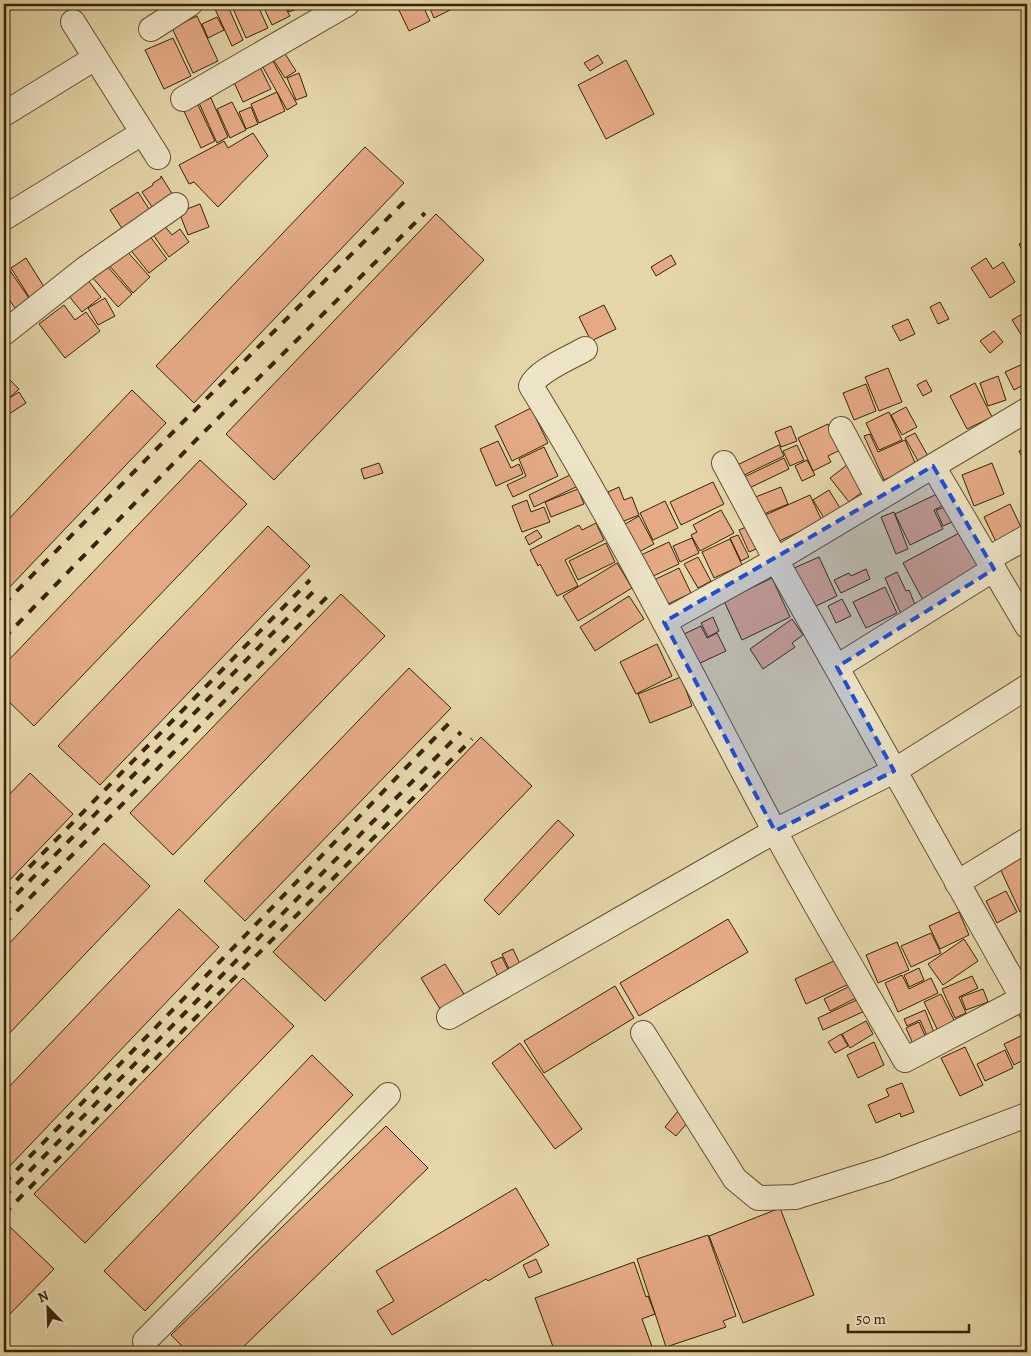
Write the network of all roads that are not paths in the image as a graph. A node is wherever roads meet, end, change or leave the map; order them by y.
1 (190, 4) edge
2 (347, 4) edge
3 (73, 22) dead end
4 (151, 29) dead end
5 (95, 58) junction
6 (183, 99) dead end
7 (4, 114) edge
8 (142, 132) junction
9 (158, 157) dead end
10 (176, 205) dead end
11 (4, 218) edge
12 (5, 329) edge
13 (585, 350) dead end
14 (1027, 410) edge
15 (841, 429) dead end
16 (724, 463) dead end
17 (933, 466) junction
18 (878, 498) junction
19 (1027, 537) edge
20 (776, 560) junction
21 (991, 564) junction
22 (664, 622) junction
23 (1027, 626) edge
24 (837, 667) junction
25 (1027, 688) edge
26 (894, 771) junction
27 (775, 831) junction
28 (1027, 840) edge
29 (957, 883) junction
30 (1025, 997) edge
31 (449, 1017) dead end
32 (643, 1033) dead end
33 (388, 1095) dead end
34 (1027, 1115) edge
35 (144, 1341) dead end

1 - 4 street
2 - 6 street
3 - 5 street
5 - 7 street
5 - 8 street
8 - 9 street
8 - 11 street
10 - 12 street
13 - 22 street
14 - 17 street
15 - 18 street
16 - 20 street
17 - 18 street
17 - 21 street
18 - 20 street
19 - 21 street
20 - 22 street
20 - 24 street
21 - 23 street
21 - 24 street
22 - 27 street
24 - 26 street
25 - 26 street
26 - 27 street
26 - 29 street
27 - 30 street
27 - 31 street
28 - 29 street
29 - 30 street
32 - 34 street
33 - 35 street

